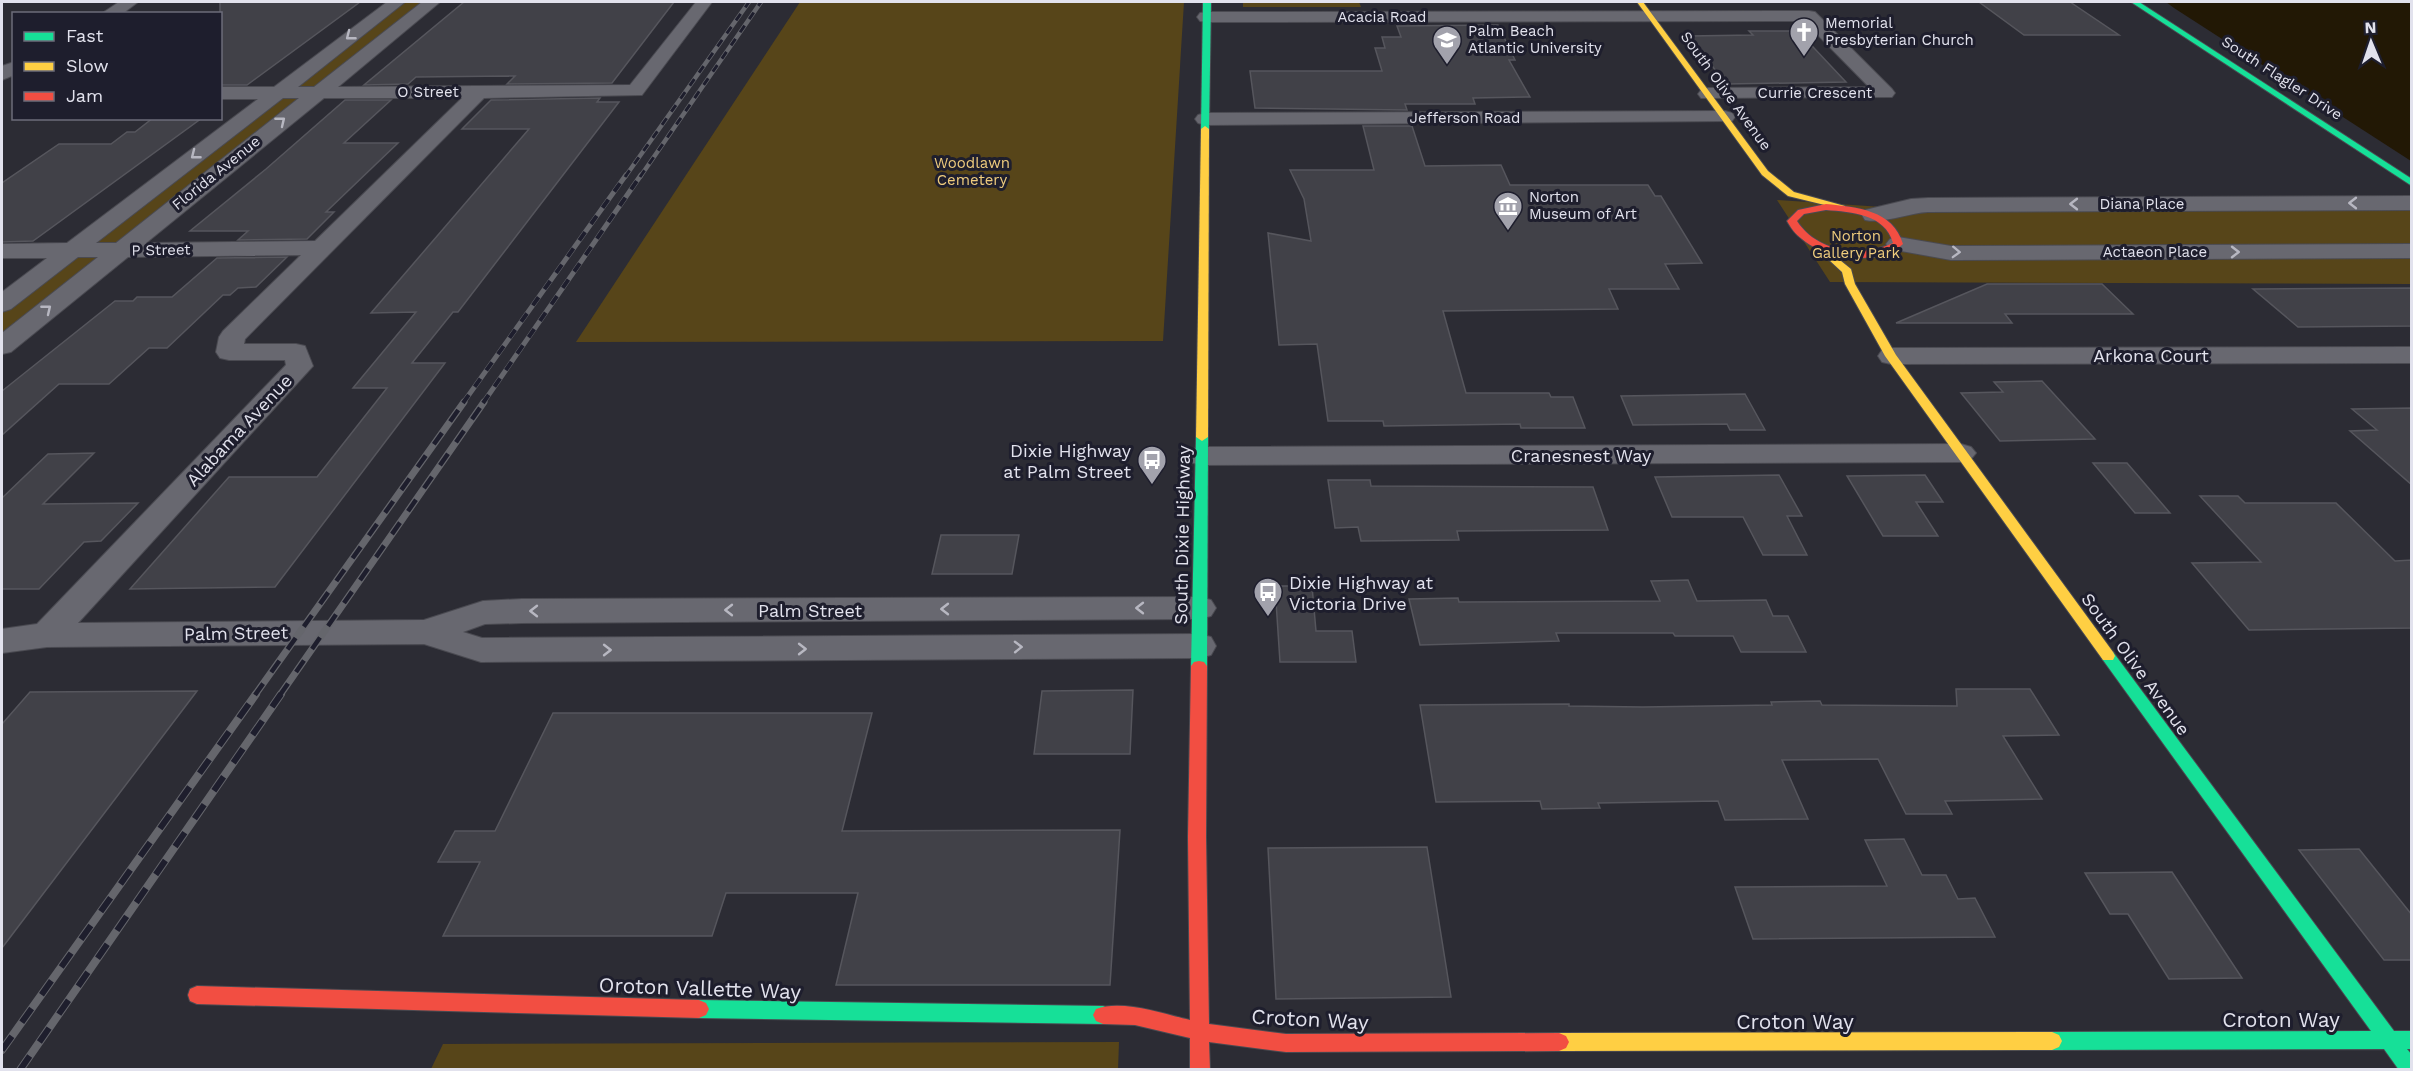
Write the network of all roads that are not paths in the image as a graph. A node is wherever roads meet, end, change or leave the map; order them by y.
1 (130, 2) edge
2 (397, 2) edge
3 (432, 2) edge
4 (704, 2) edge
5 (1640, 2) edge
6 (2135, 2) edge
7 (1207, 9) edge
8 (1506, 9) edge
9 (112, 12) edge
10 (1651, 16) junction
11 (1809, 16) joint
12 (479, 92) junction
13 (222, 93) edge
14 (277, 93) junction
15 (316, 93) junction
16 (1708, 94) junction
17 (1725, 117) junction
18 (1205, 118) junction
19 (2412, 183) edge
20 (1791, 194) junction
21 (2412, 203) edge
22 (1842, 208) junction
23 (1873, 215) junction
24 (1794, 216) junction
25 (1898, 244) junction
26 (1820, 247) junction
27 (321, 248) junction
28 (72, 250) junction
29 (121, 250) junction
30 (2, 251) edge
31 (2412, 251) edge
32 (1872, 254) junction
33 (1847, 271) junction
34 (2, 304) edge
35 (2, 346) edge
36 (2412, 354) edge
37 (1891, 356) junction
38 (1961, 453) junction
39 (1200, 456) junction
40 (1199, 608) junction
41 (2, 626) edge
42 (425, 632) junction
43 (47, 635) junction
44 (2, 641) edge
45 (1199, 646) junction
46 (196, 995) dead end
47 (1201, 1032) junction
48 (2390, 1040) junction
49 (2412, 1040) edge
50 (1200, 1070) edge
51 (2411, 1070) edge

1 - 9 street
2 -> 14 street, Florida Avenue
3 - 15 street, Florida Avenue
4 - 12 street, O Street
5 - 10 street, South Olive Avenue
6 - 19 street, South Flagler Drive
7 - 8 street, Acacia Road
7 - 18 street, South Dixie Highway
8 - 10 street, Acacia Road
10 - 11 street, Acacia Road
10 - 16 street, South Olive Avenue
11 - 16 street, Currie Crescent
12 - 15 street, O Street
12 - 27 street, Alabama Avenue
13 - 14 street, O Street
14 - 15 street, O Street
14 -> 28 street, Florida Avenue
29 -> 15 street, Florida Avenue
16 - 17 street, South Olive Avenue
17 - 18 street, Jefferson Road
17 - 20 street, South Olive Avenue
18 - 39 street, South Dixie Highway
20 - 22 street, South Olive Avenue
20 - 24 street
21 -> 23 street, Diana Place
22 - 23 street
22 - 24 street
23 - 25 street
24 - 26 street, South Olive Avenue
25 -> 31 street, Actaeon Place
25 - 32 street
26 - 32 street
26 - 33 street, South Olive Avenue
27 - 29 street, P Street
27 - 43 street, Alabama Avenue
28 - 29 street, P Street
28 - 30 street, P Street
28 - 34 street, Florida Avenue
35 -> 29 street, Florida Avenue
32 - 33 street
33 - 37 street, South Olive Avenue
36 - 37 street, Arkona Court
37 - 38 street, South Olive Avenue
38 - 39 street, Cranesnest Way
38 - 48 street, South Olive Avenue
39 - 40 street, South Dixie Highway
40 -> 42 street, Palm Street
40 - 45 street, South Dixie Highway
41 - 43 street, Palm Street
42 - 43 street, Palm Street
42 -> 45 street, Palm Street
43 - 44 street, Palm Street
45 - 47 street, South Dixie Highway
46 - 47 street, Oroton Vallette Way
47 - 48 street, Croton Way
47 - 50 street, South Dixie Highway
48 - 49 street, Croton Way
48 - 51 street, South Olive Avenue

